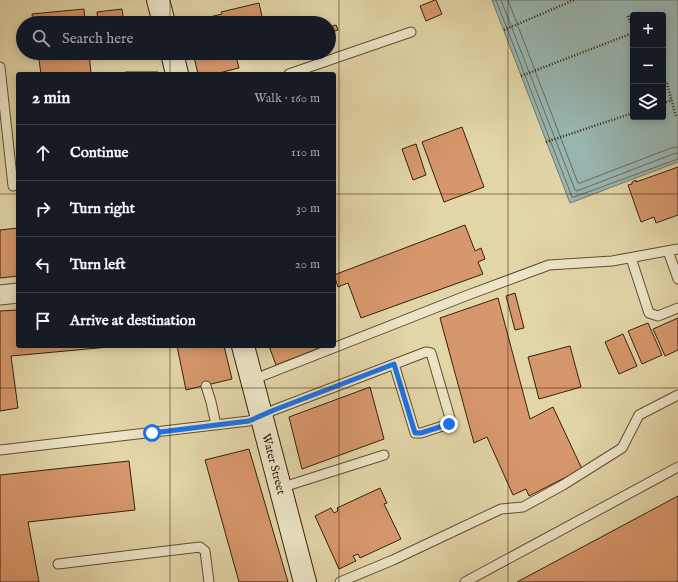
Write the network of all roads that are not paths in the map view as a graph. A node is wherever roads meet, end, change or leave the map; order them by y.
1 (158, 0) edge
2 (162, 16) edge
3 (411, 32) dead end
4 (336, 58) edge
5 (174, 60) edge
6 (330, 60) edge
7 (0, 68) edge
8 (177, 72) edge
9 (295, 72) edge
10 (13, 186) dead end
11 (678, 249) edge
12 (668, 251) junction
13 (631, 258) junction
14 (678, 279) edge
15 (16, 293) edge
16 (0, 295) edge
17 (678, 308) edge
18 (336, 347) edge
19 (244, 348) edge
20 (333, 348) edge
21 (394, 364) junction
22 (252, 380) junction
23 (206, 386) dead end
24 (678, 395) edge
25 (261, 416) junction
26 (216, 425) junction
27 (0, 450) edge
28 (384, 455) dead end
29 (678, 467) edge
30 (280, 488) junction
31 (58, 564) dead end
32 (209, 582) edge
33 (305, 582) edge
34 (340, 582) edge
35 (465, 582) edge

1 - 2 main road
3 - 4 lane
5 - 8 main road
6 - 9 lane
7 - 10 lane
11 - 12 lane
12 - 13 lane
12 - 14 lane
13 - 17 lane
13 - 18 lane
15 - 16 street
19 - 22 main road, Water Street
20 - 22 lane
21 - 21 lane
21 - 25 lane
22 - 25 main road, Water Street
23 - 26 lane
24 - 34 lane
25 - 26 lane
25 - 30 main road, Water Street
26 - 27 lane
28 - 30 lane
29 - 35 lane
30 - 33 main road, Water Street
31 - 32 lane

